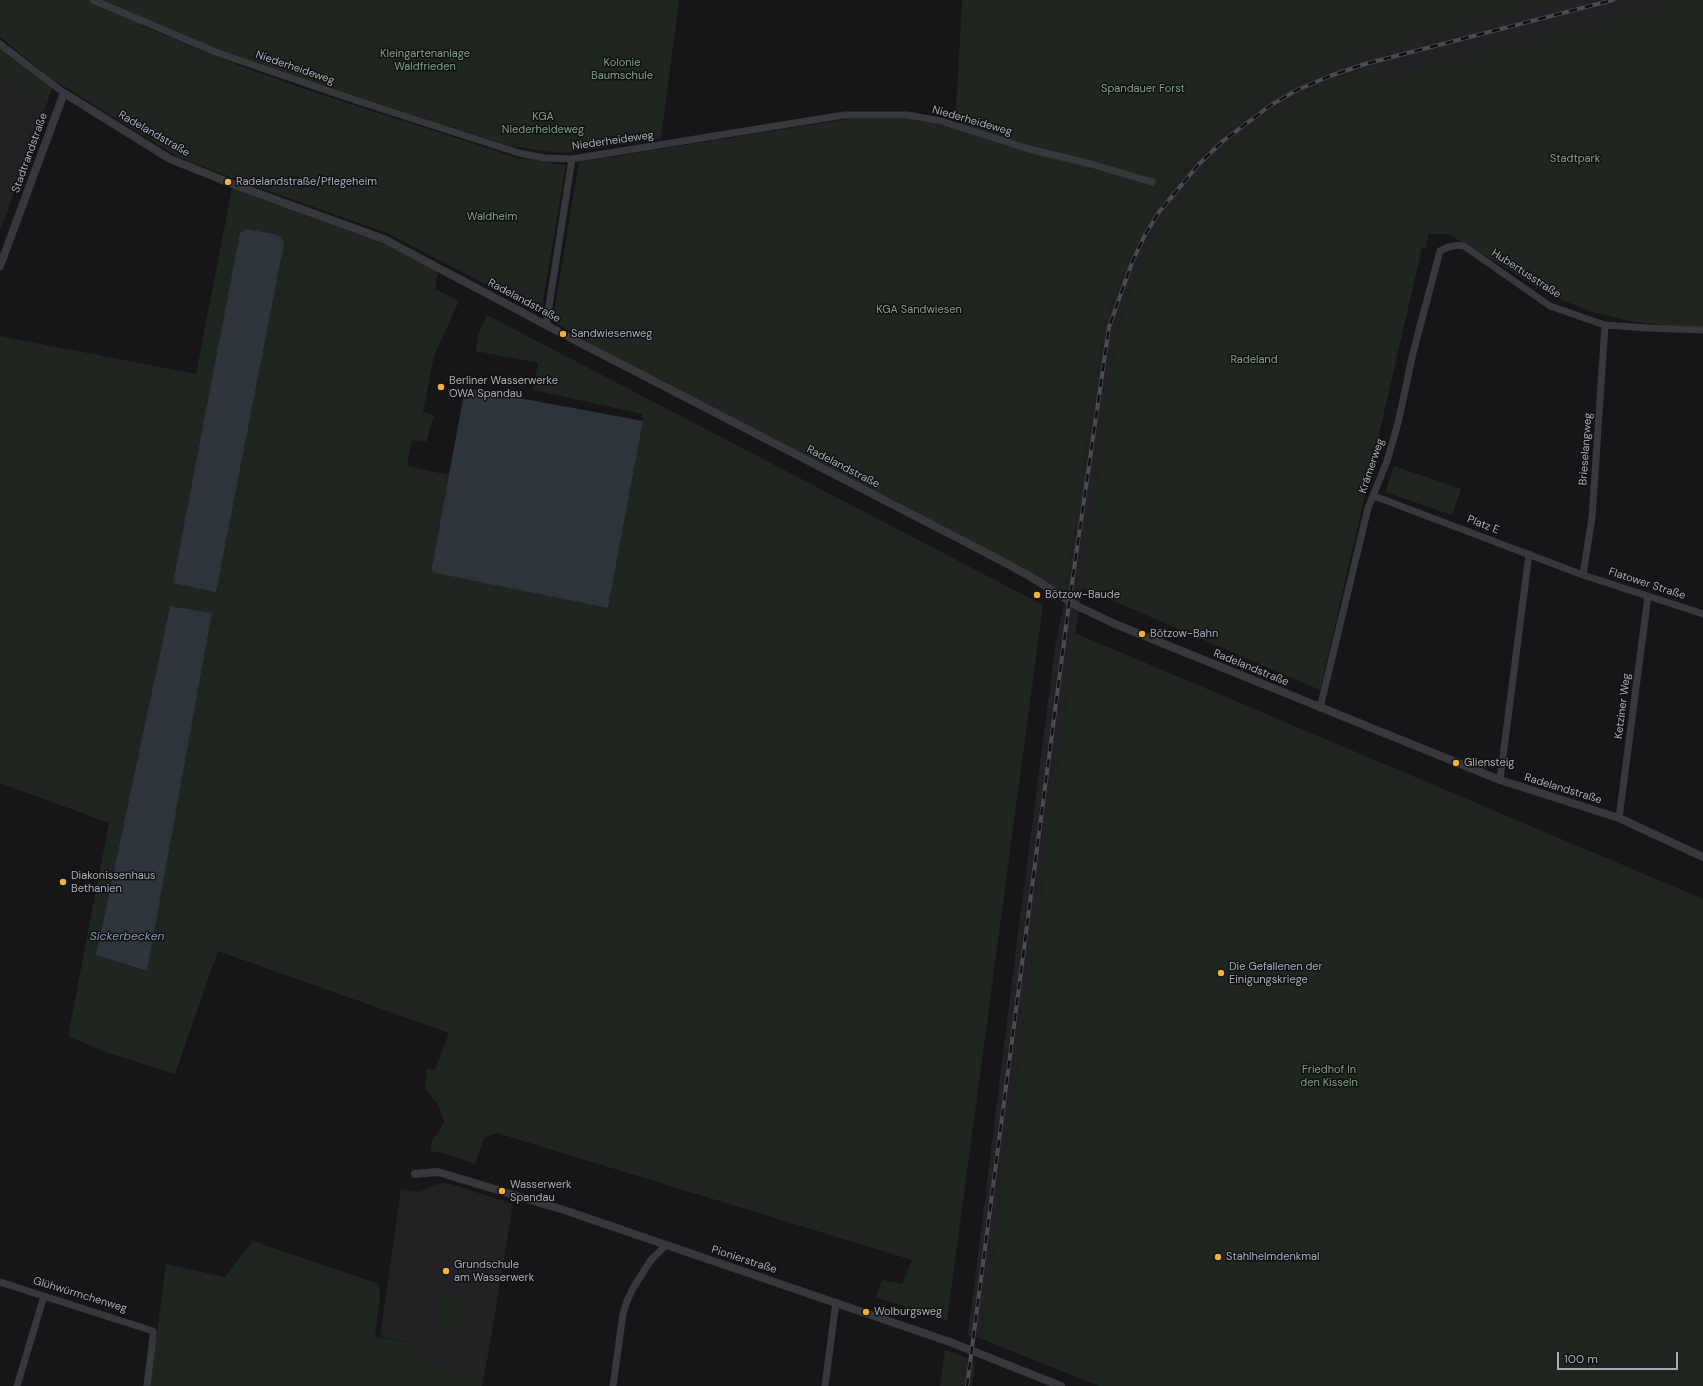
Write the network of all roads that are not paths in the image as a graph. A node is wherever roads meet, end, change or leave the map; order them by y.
1 (93, 0) edge
2 (0, 44) edge
3 (64, 93) junction
4 (572, 159) junction
5 (1152, 182) dead end
6 (1458, 245) joint
7 (0, 266) edge
8 (546, 325) junction
9 (1605, 325) junction
10 (1703, 330) edge
11 (1374, 496) junction
12 (1529, 554) junction
13 (1584, 574) junction
14 (1648, 596) junction
15 (1703, 614) edge
16 (1320, 708) junction
17 (1500, 780) junction
18 (1619, 818) junction
19 (1703, 857) edge
20 (416, 1174) dead end
21 (666, 1245) junction
22 (0, 1282) edge
23 (44, 1296) junction
24 (836, 1302) junction
25 (17, 1386) edge
26 (147, 1386) edge
27 (613, 1386) edge
28 (826, 1386) edge
29 (1061, 1386) edge

1 - 4 street, Niederheideweg
2 - 3 street, Radelandstraße
3 - 7 street, Stadtrandstraße
3 - 8 street, Radelandstraße
4 - 5 street, Niederheideweg
4 - 8 street
6 - 9 street, Hubertusstraße
6 - 11 street, Krämerweg
8 - 16 street, Radelandstraße
9 - 10 street, Hubertusstraße
9 - 13 street, Brieselangweg
11 - 12 street, Platz E
11 - 16 street, Krämerweg
12 - 13 street, Platz E
12 - 17 street
13 - 14 street, Flatower Straße
14 - 15 street, Flatower Straße
14 - 18 street, Ketziner Weg
16 - 17 street, Radelandstraße
17 - 18 street, Radelandstraße
18 - 19 street, Radelandstraße
20 - 21 street, Pionierstraße
21 - 24 street, Pionierstraße
21 - 27 street
22 - 23 street, Glühwürmchenweg
23 - 25 street
23 - 26 street, Glühwürmchenweg
24 - 28 street
24 - 29 street, Pionierstraße

